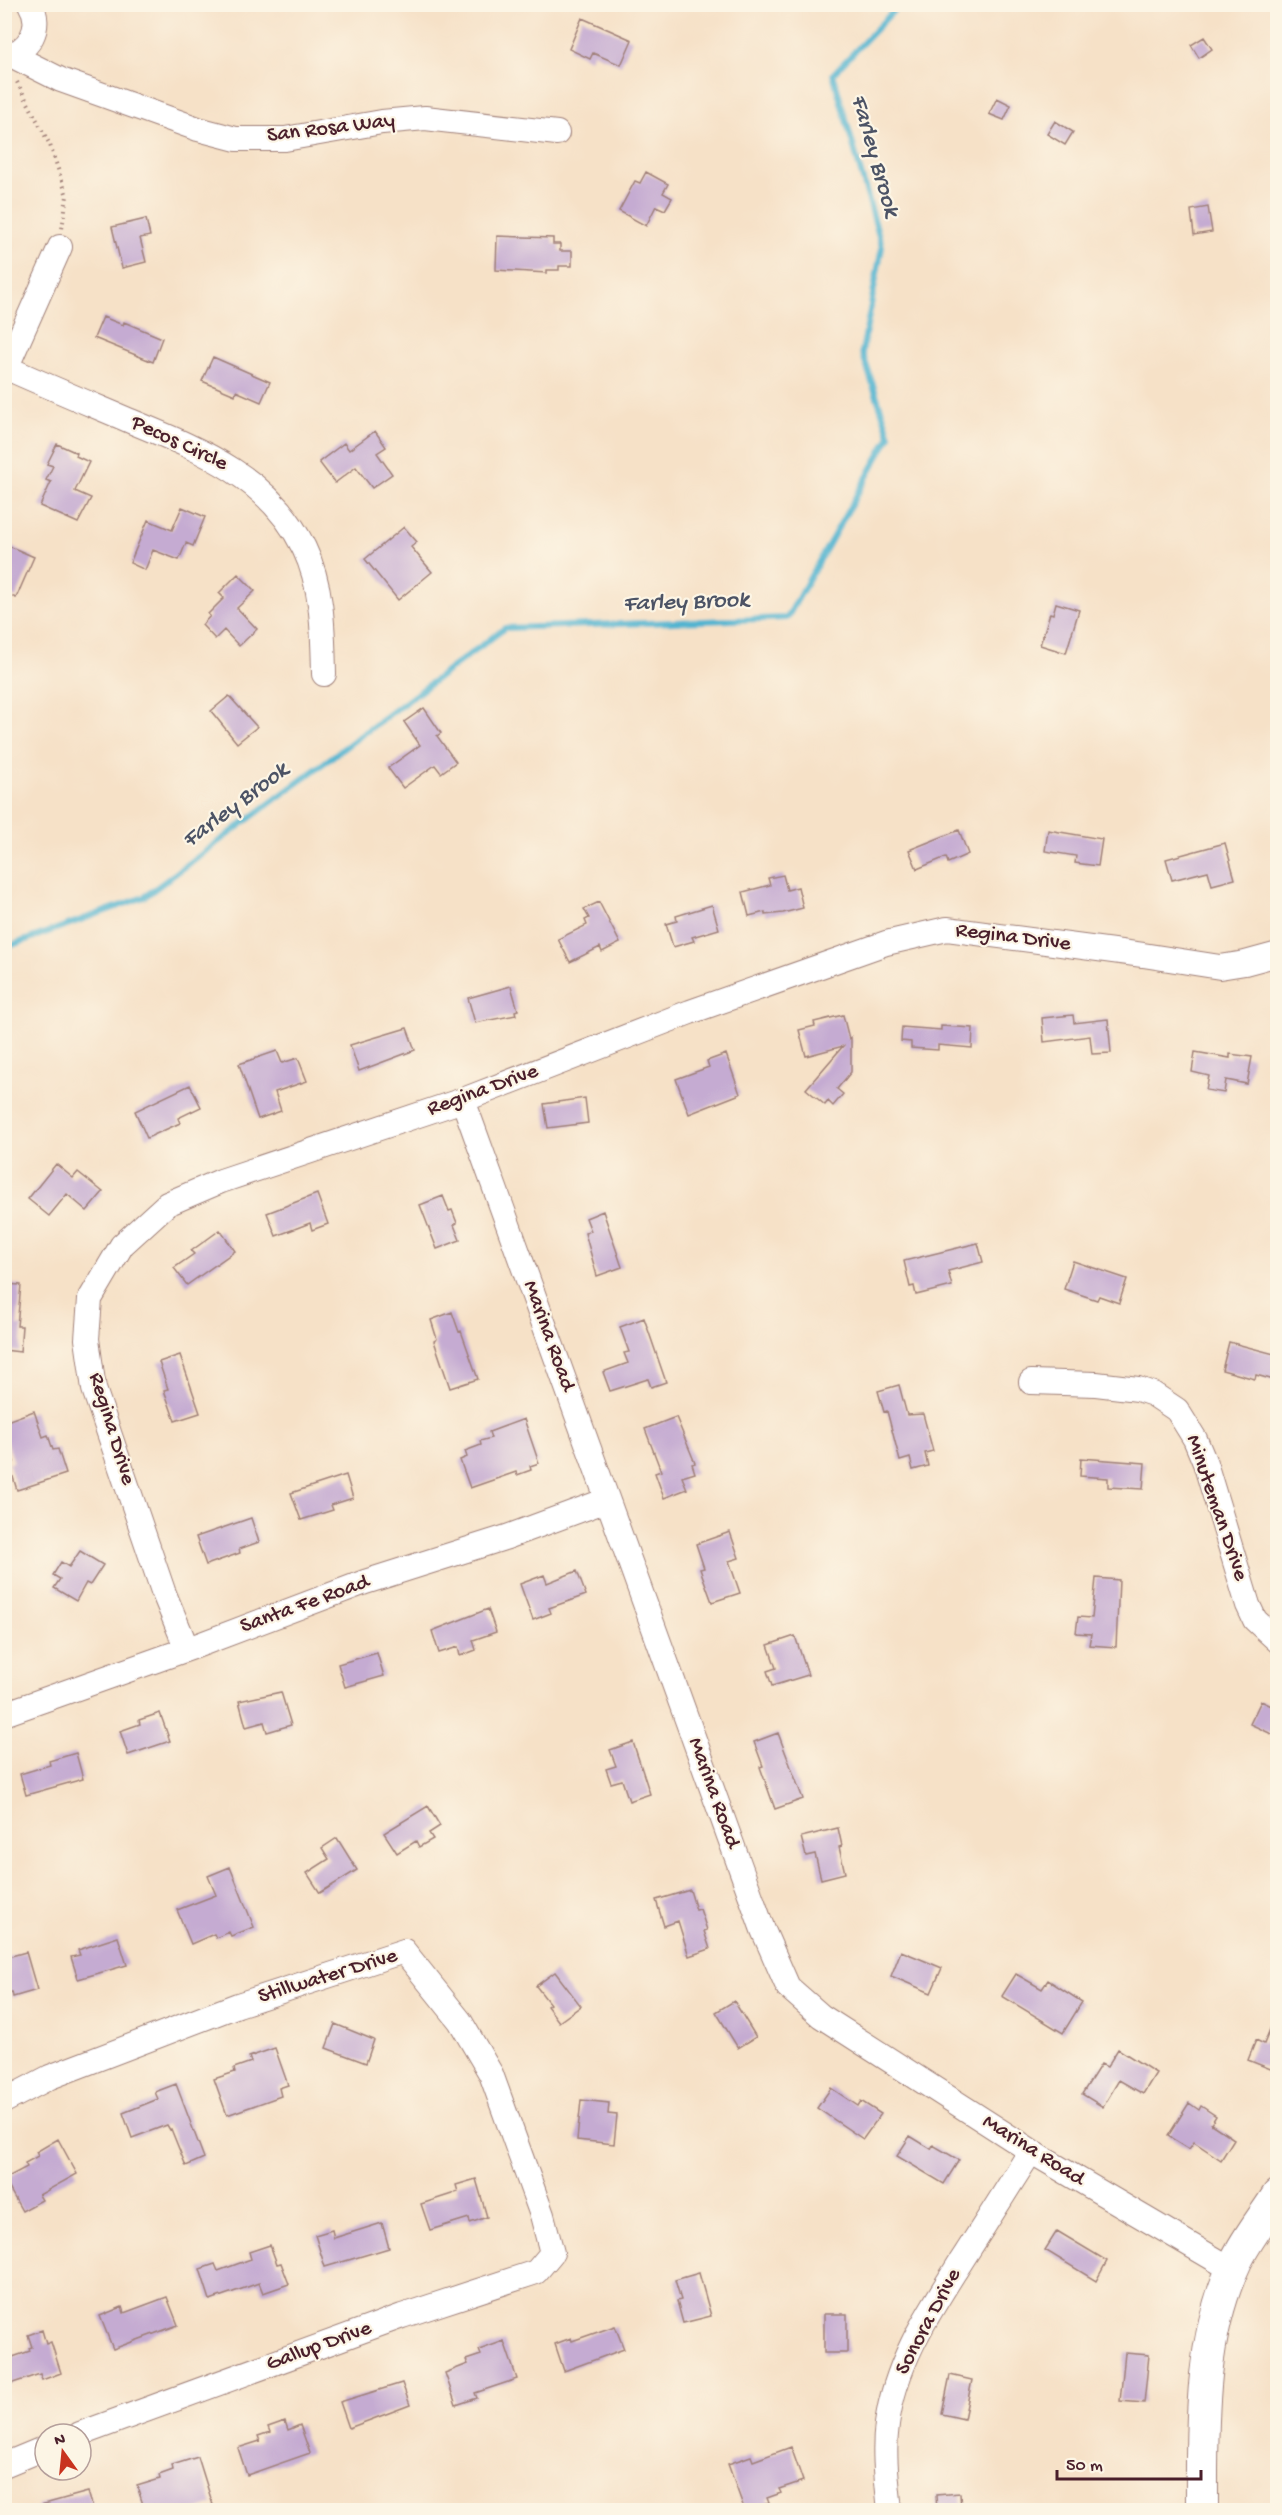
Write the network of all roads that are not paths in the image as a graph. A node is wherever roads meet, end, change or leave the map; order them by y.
1 (30, 4) edge
2 (10, 62) edge
3 (557, 133) dead end
4 (60, 247) road end
5 (6, 371) edge
6 (324, 674) dead end
7 (1278, 954) edge
8 (463, 1100) junction
9 (1031, 1382) dead end
10 (607, 1500) junction
11 (1278, 1641) edge
12 (187, 1649) junction
13 (4, 1714) edge
14 (4, 2102) edge
15 (1031, 2151) junction
16 (1278, 2195) edge
17 (552, 2253) joint
18 (1233, 2270) junction
19 (93, 2429) edge
20 (33, 2453) edge
21 (4, 2466) edge
22 (890, 2511) edge
23 (1202, 2511) edge

1 - 2 street
2 - 3 street, San Rosa Way
4 - 5 street
5 - 6 street, Pecos Circle
7 - 8 street, Regina Drive
8 - 10 street, Marina Road
8 - 12 street, Regina Drive
9 - 11 street, Minuteman Drive
10 - 12 street, Santa Fe Road
10 - 15 street, Marina Road
12 - 13 street, Santa Fe Road
14 - 17 street, Stillwater Drive
15 - 18 street, Marina Road
15 - 22 street, Sonora Drive
16 - 18 main road
17 - 19 street, Gallup Drive
18 - 23 main road
20 - 21 street

